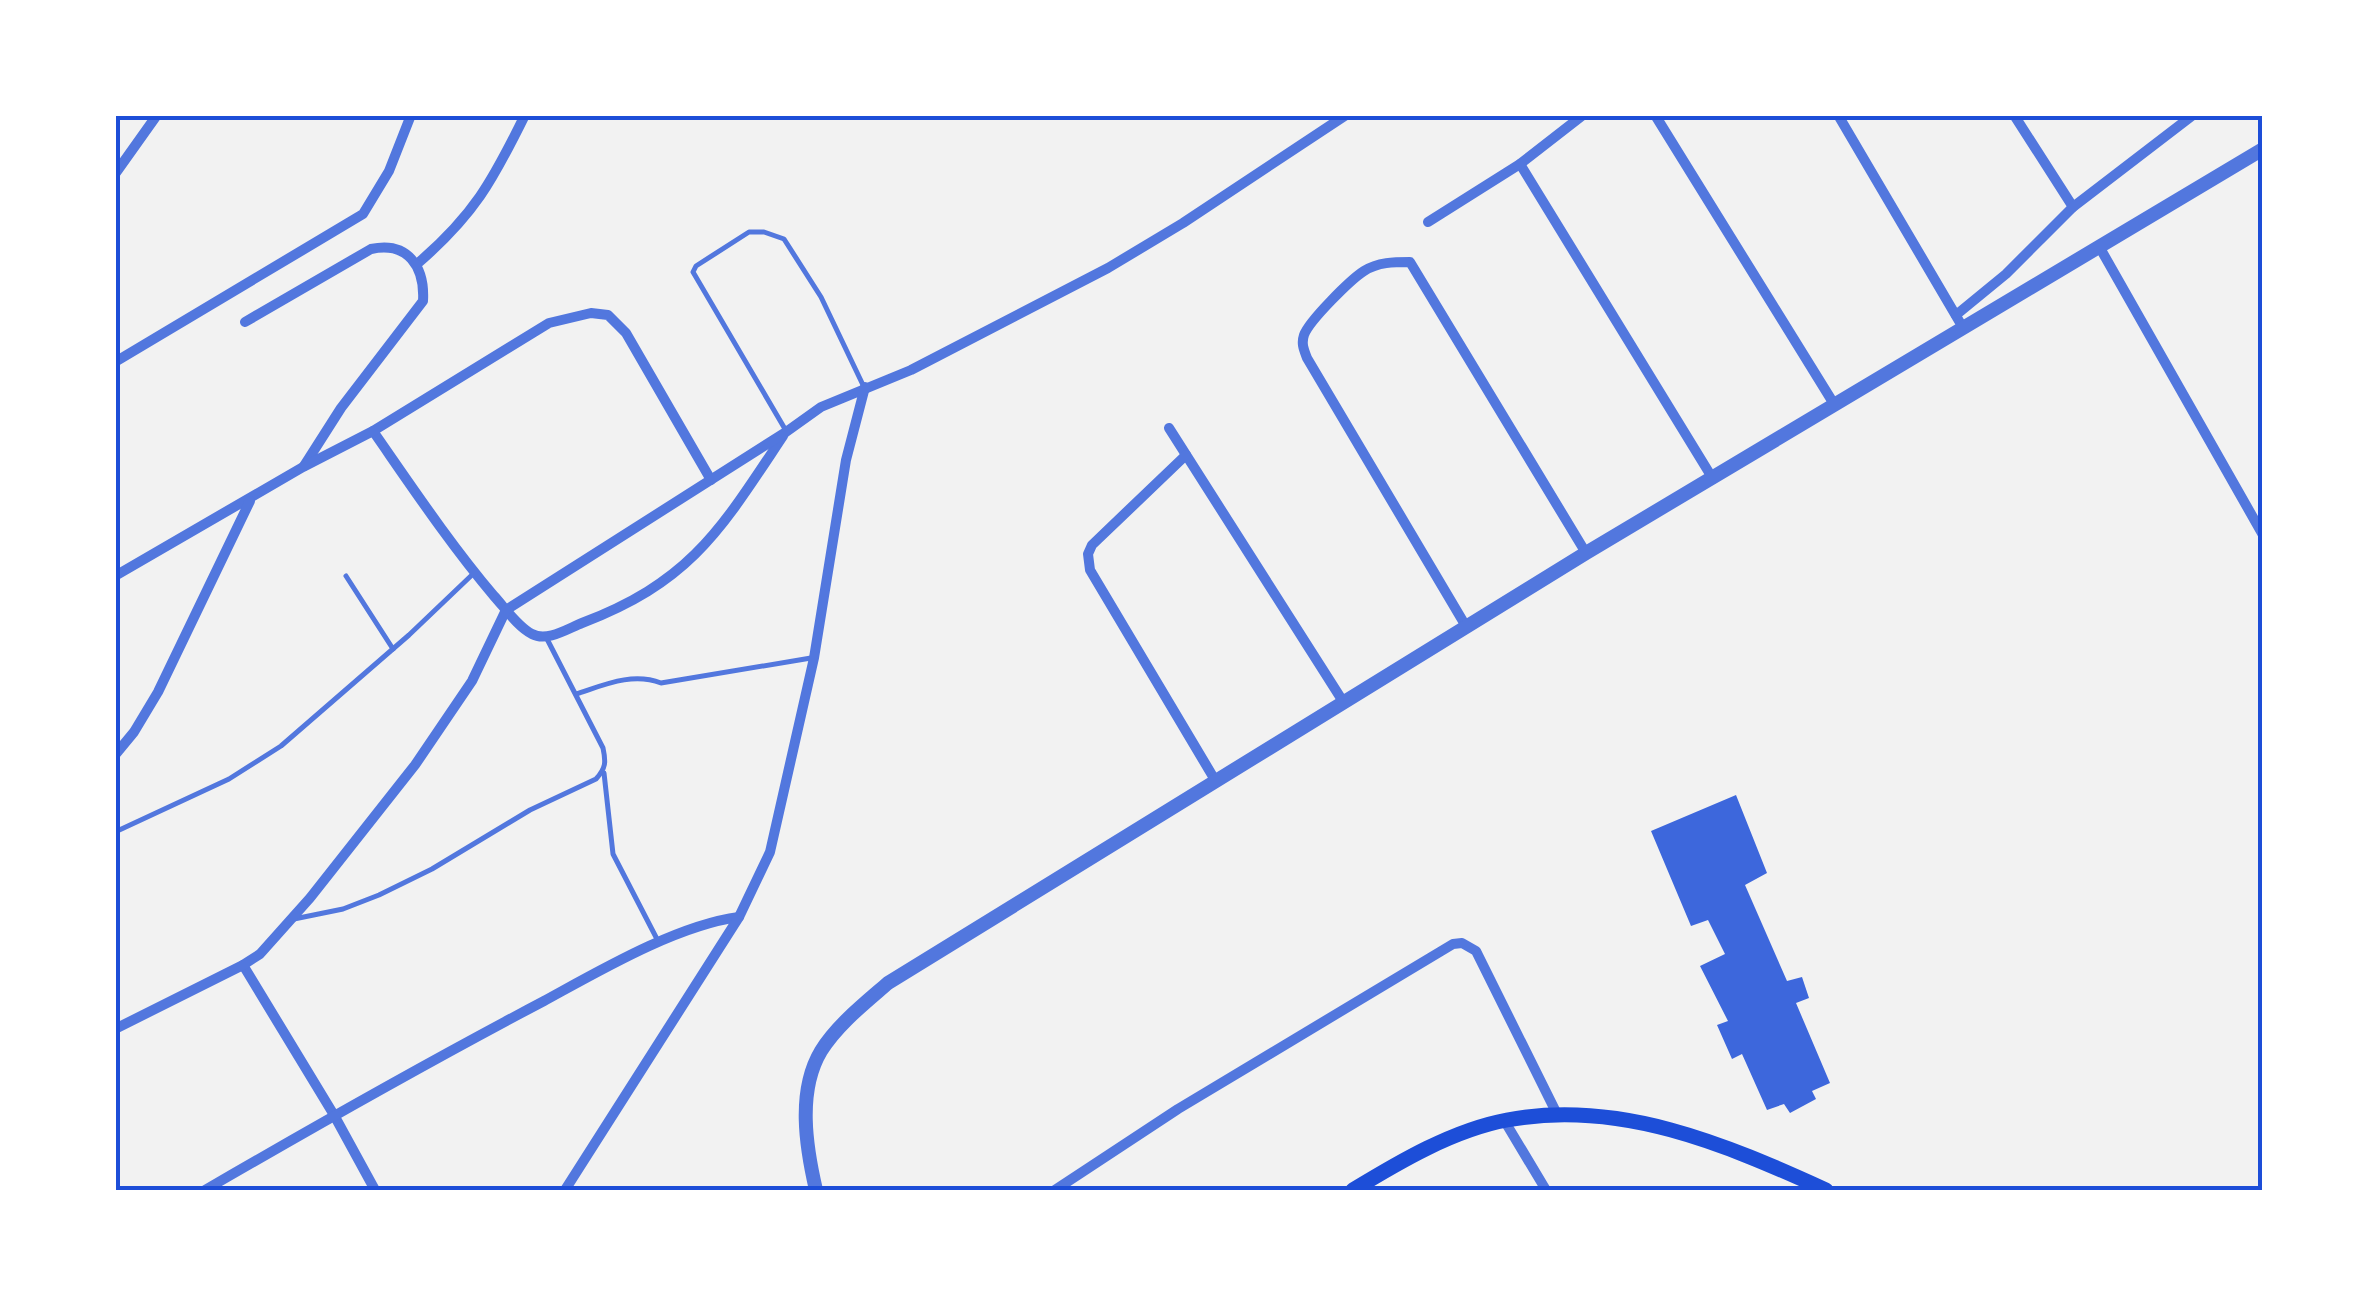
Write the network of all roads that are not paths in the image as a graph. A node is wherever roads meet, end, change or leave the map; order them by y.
1 (157, 115) edge
2 (411, 115) edge
3 (524, 115) edge
4 (1346, 115) edge
5 (1583, 115) edge
6 (1655, 115) edge
7 (1838, 115) edge
8 (2014, 115) edge
9 (2193, 115) edge
10 (2180, 119) edge
11 (2263, 150) edge
12 (119, 158) edge
13 (1520, 164) junction
14 (115, 174) edge
15 (2073, 207) junction
16 (1428, 222) dead end
17 (2100, 248) junction
18 (416, 264) junction
19 (1959, 320) junction
20 (245, 322) dead end
21 (115, 362) edge
22 (865, 388) junction
23 (1834, 404) junction
24 (1169, 428) dead end
25 (372, 431) junction
26 (786, 432) junction
27 (1186, 454) junction
28 (303, 467) junction
29 (1713, 479) junction
30 (711, 480) junction
31 (251, 500) junction
32 (2263, 535) edge
33 (1586, 553) junction
34 (474, 573) junction
35 (115, 576) edge
36 (346, 576) dead end
37 (506, 610) junction
38 (1466, 628) junction
39 (546, 637) junction
40 (392, 649) junction
41 (814, 658) junction
42 (576, 694) junction
43 (1344, 703) junction
44 (115, 754) edge
45 (603, 771) junction
46 (1215, 780) junction
47 (115, 832) edge
48 (738, 918) junction
49 (292, 920) junction
50 (660, 943) junction
51 (244, 965) junction
52 (115, 1029) edge
53 (1557, 1114) junction
54 (334, 1116) junction
55 (1504, 1120) junction
56 (1375, 1184) edge
57 (206, 1190) edge
58 (374, 1190) edge
59 (564, 1190) edge
60 (816, 1190) edge
61 (1055, 1190) edge
62 (1353, 1190) edge
63 (1546, 1190) edge
64 (1826, 1190) edge

1 - 12 street
2 - 21 street
3 - 18 street
4 - 22 street
5 - 13 street
6 - 23 street
7 - 19 street
8 - 15 street
9 - 10 street
10 - 15 street
11 - 17 street
12 - 14 street
13 - 16 street
13 - 29 street
15 - 19 street
17 - 19 street
17 - 32 street
18 - 20 street
18 - 28 street
19 - 23 street
22 - 26 street
22 - 26 lane
22 - 41 street
23 - 29 street
24 - 27 street
25 - 28 street
25 - 30 street
25 - 34 street
26 - 30 street
26 - 39 street
27 - 43 street
27 - 46 street
28 - 31 street
29 - 33 street
30 - 37 street
31 - 35 street
31 - 44 street
33 - 38 street
33 - 38 street
34 - 37 street
34 - 40 lane
36 - 40 lane
37 - 39 street
37 - 49 street
38 - 43 street
39 - 42 lane
40 - 47 lane
41 - 42 lane
41 - 48 street
42 - 45 lane
43 - 46 street
45 - 49 lane
45 - 50 lane
46 - 60 street
48 - 50 street
48 - 59 street
49 - 51 street
50 - 54 street
51 - 52 street
51 - 54 street
53 - 55 main road
53 - 61 street
53 - 64 main road
54 - 57 street
54 - 58 street
55 - 56 main road
55 - 63 street
56 - 62 main road

